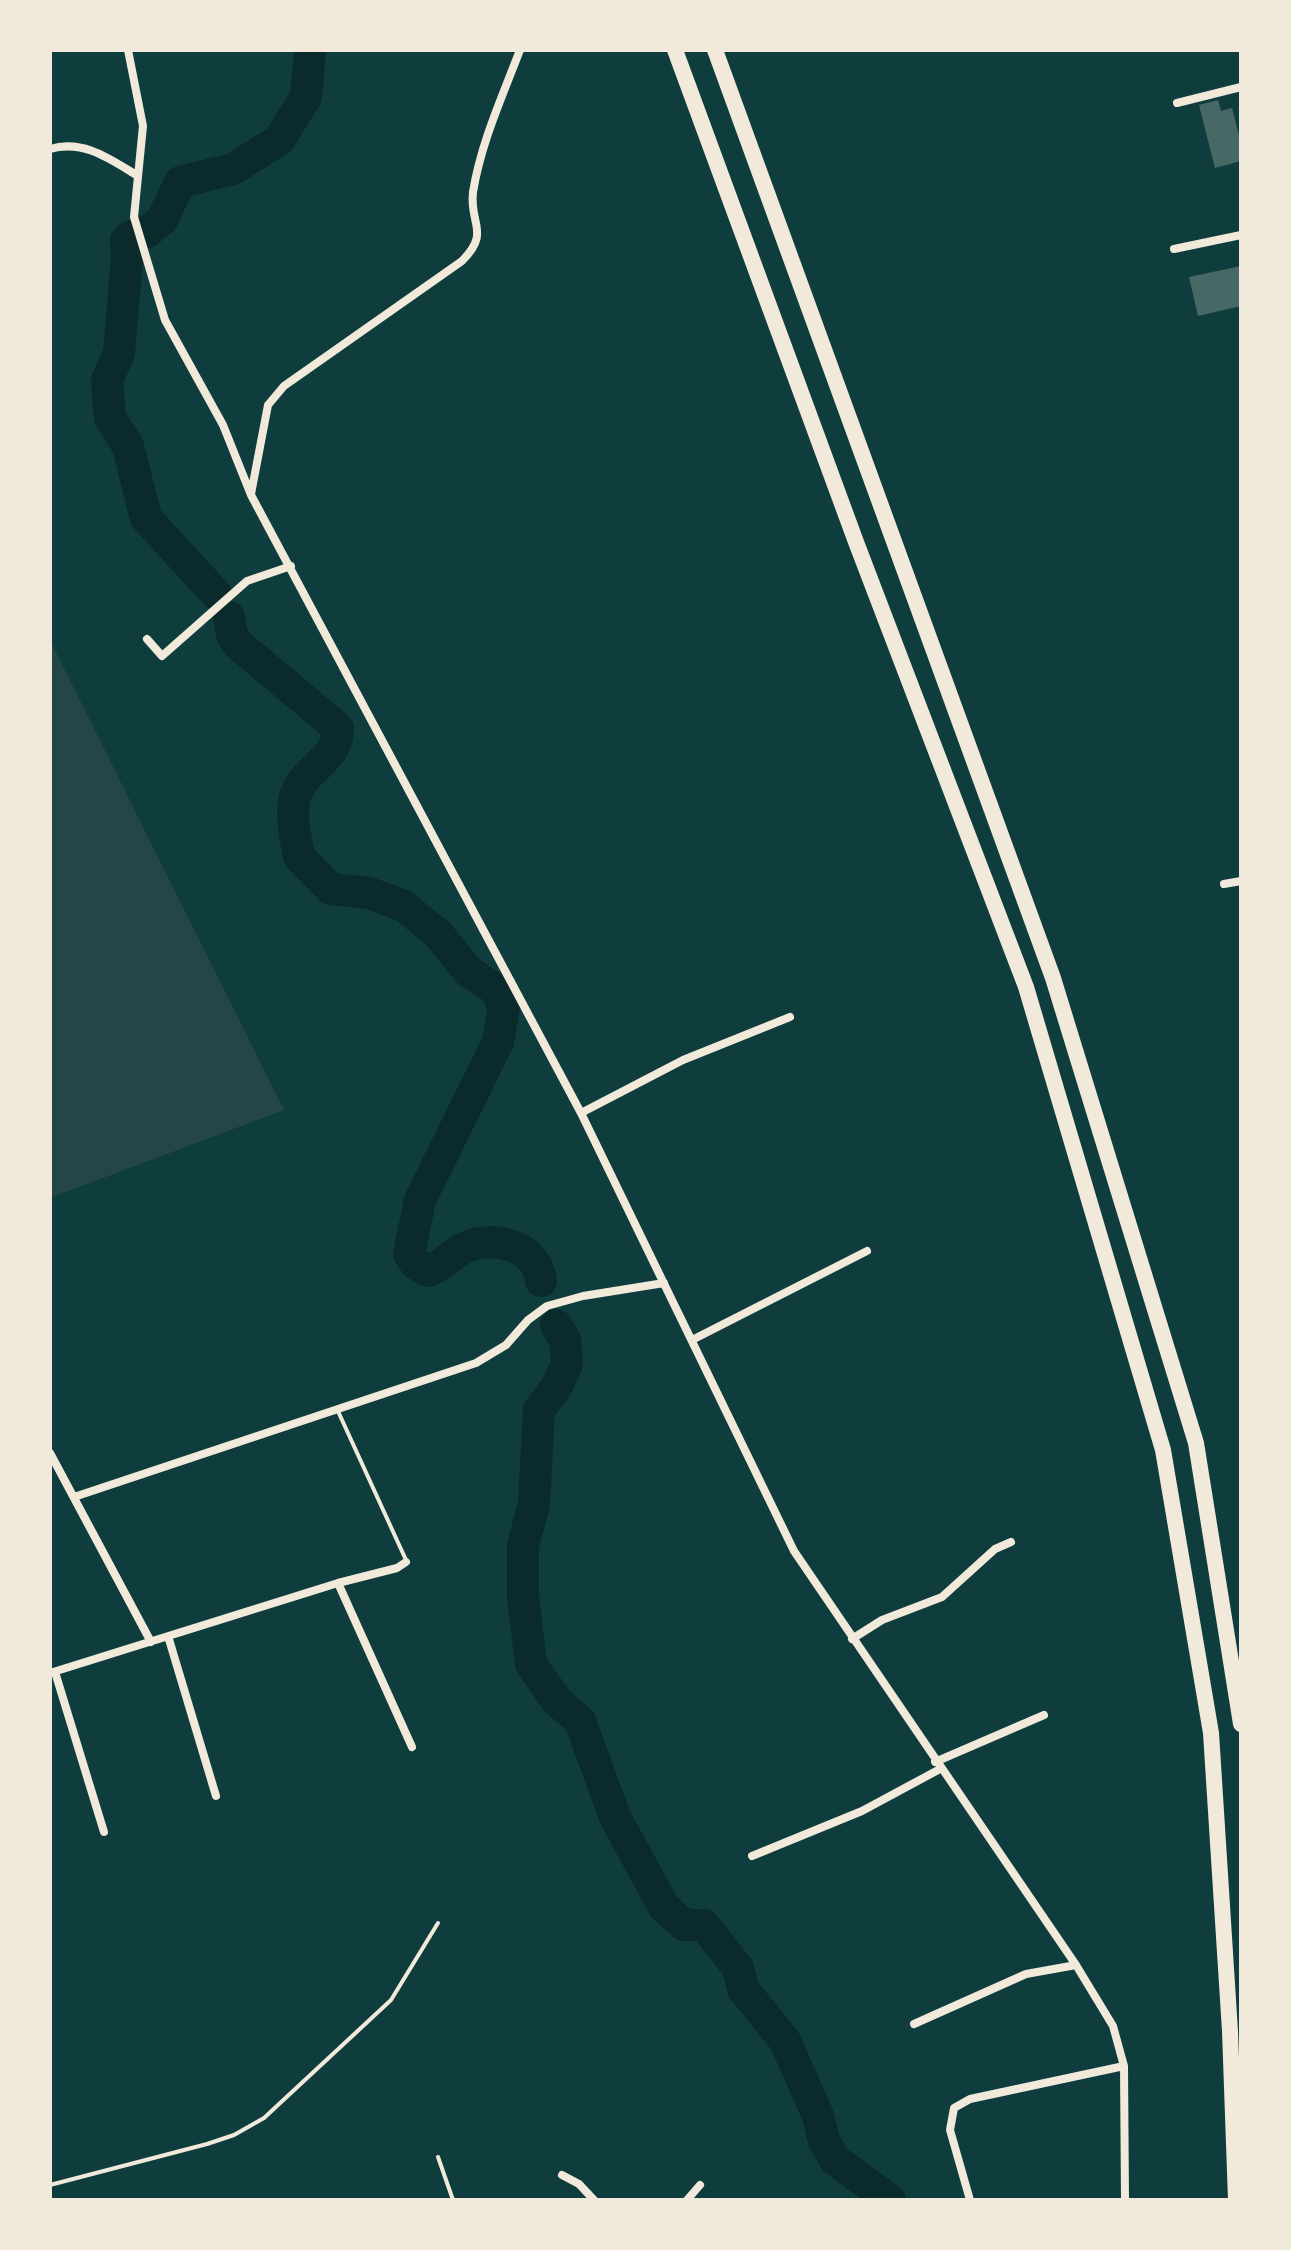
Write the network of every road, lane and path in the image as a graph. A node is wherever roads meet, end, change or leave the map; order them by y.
1 (128, 50) edge
2 (520, 50) edge
3 (675, 50) edge
4 (715, 50) edge
5 (1241, 87) edge
6 (1177, 103) dead end
7 (50, 149) edge
8 (138, 176) junction
9 (1241, 235) edge
10 (1174, 249) dead end
11 (251, 495) junction
12 (291, 566) junction
13 (147, 639) dead end
14 (1241, 881) edge
15 (1224, 884) dead end
16 (790, 1017) dead end
17 (581, 1113) junction
18 (867, 1251) dead end
19 (664, 1283) junction
20 (692, 1340) junction
21 (337, 1409) junction
22 (50, 1453) edge
23 (74, 1497) junction
24 (1011, 1542) dead end
25 (406, 1562) joint
26 (338, 1583) junction
27 (168, 1636) junction
28 (852, 1639) junction
29 (151, 1642) junction
30 (53, 1673) edge
31 (1044, 1715) dead end
32 (1241, 1724) edge
33 (412, 1747) dead end
34 (938, 1766) junction
35 (216, 1796) dead end
36 (104, 1832) dead end
37 (752, 1856) dead end
38 (438, 1923) dead end
39 (1076, 1965) junction
40 (914, 2024) dead end
41 (1124, 2066) junction
42 (438, 2157) dead end
43 (562, 2175) dead end
44 (50, 2185) edge
45 (700, 2185) dead end
46 (453, 2200) edge
47 (594, 2200) edge
48 (687, 2200) edge
49 (970, 2200) edge
50 (1125, 2200) edge
51 (1236, 2200) edge

1 - 8 street
2 - 11 street
3 - 51 highway
4 - 32 highway
5 - 6 street
7 - 8 street
8 - 11 street
9 - 10 street
11 - 12 street
12 - 13 street
12 - 17 street
14 - 15 street
16 - 17 street
17 - 19 street
18 - 20 street
19 - 20 street
19 - 21 street
20 - 28 street
21 - 23 street
21 - 25 lane
22 - 23 street
23 - 29 street
24 - 28 street
25 - 26 street
26 - 27 street
26 - 33 street
27 - 29 street
27 - 35 street
28 - 34 street
29 - 30 street
30 - 36 street
31 - 34 street
34 - 37 street
34 - 39 street
38 - 44 lane
39 - 40 street
39 - 41 street
41 - 49 street
41 - 50 street
42 - 46 lane
43 - 47 street
45 - 48 street

